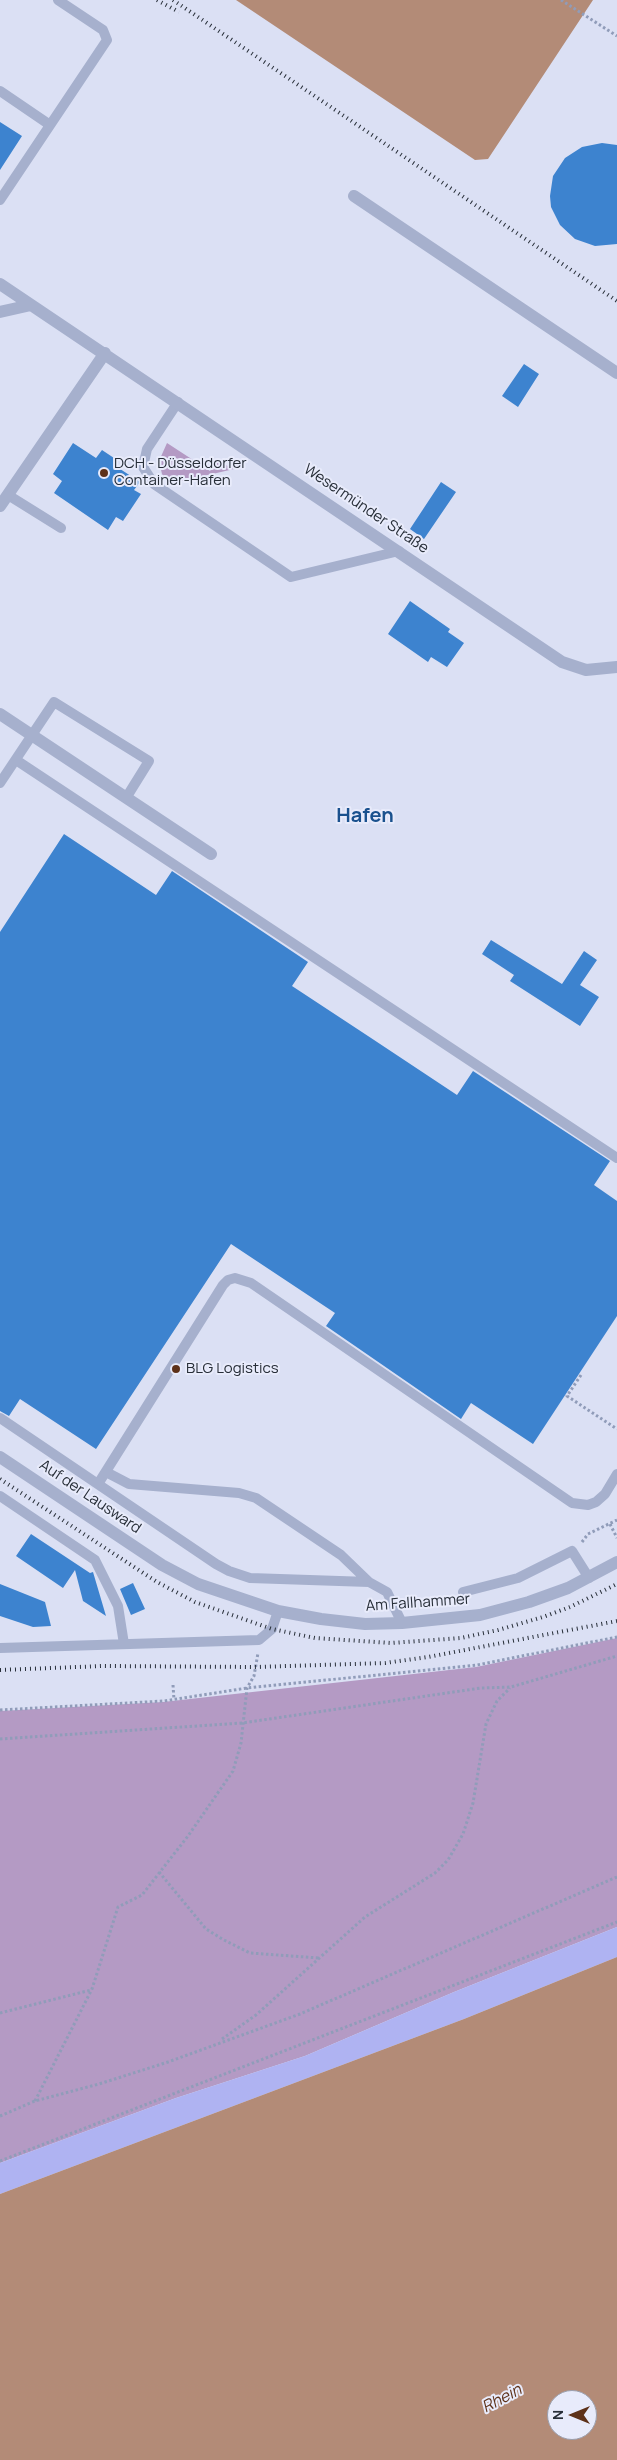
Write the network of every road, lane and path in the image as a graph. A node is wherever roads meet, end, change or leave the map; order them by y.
1 (58, 0) edge
2 (561, 0) edge
3 (617, 36) edge
4 (0, 91) edge
5 (50, 125) junction
6 (354, 196) dead end
7 (0, 200) edge
8 (0, 284) edge
9 (30, 305) junction
10 (0, 312) edge
11 (104, 353) junction
12 (617, 373) edge
13 (178, 402) junction
14 (8, 495) junction
15 (0, 506) edge
16 (61, 528) dead end
17 (399, 551) junction
18 (617, 666) edge
19 (1, 716) edge
20 (32, 736) junction
21 (16, 760) junction
22 (0, 783) edge
23 (126, 798) junction
24 (211, 854) dead end
25 (617, 1158) edge
26 (581, 1375) dead end
27 (0, 1418) edge
28 (617, 1429) edge
29 (0, 1456) edge
30 (106, 1472) junction
31 (617, 1474) edge
32 (98, 1484) junction
33 (0, 1496) edge
34 (617, 1520) edge
35 (610, 1524) junction
36 (617, 1538) edge
37 (572, 1551) junction
38 (617, 1562) edge
39 (162, 1565) joint
40 (590, 1578) junction
41 (369, 1582) junction
42 (463, 1592) dead end
43 (278, 1611) junction
44 (402, 1623) junction
45 (617, 1636) edge
46 (259, 1640) junction
47 (124, 1644) junction
48 (0, 1648) edge
49 (617, 1656) edge
50 (173, 1685) dead end
51 (511, 1687) junction
52 (247, 1688) junction
53 (174, 1700) junction
54 (0, 1710) edge
55 (242, 1723) junction
56 (0, 1739) edge
57 (159, 1872) junction
58 (617, 1877) edge
59 (617, 1922) edge
60 (320, 1958) junction
61 (92, 1989) junction
62 (0, 2013) edge
63 (219, 2042) junction
64 (35, 2101) junction
65 (0, 2116) edge
66 (0, 2162) edge

1 - 5 lane
2 - 3 path
4 - 5 lane
5 - 7 lane
6 - 12 street
8 - 9 street, Wesermünder Straße
9 - 10 street
9 - 11 street, Wesermünder Straße
11 - 13 street, Wesermünder Straße
11 - 14 street
13 - 17 street, Wesermünder Straße
13 - 17 lane
14 - 15 street
14 - 16 lane
17 - 18 street, Wesermünder Straße
19 - 20 street
20 - 21 lane
20 - 23 street
20 - 23 lane
21 - 22 lane
21 - 25 lane
23 - 24 street
26 - 28 path
27 - 32 lane
29 - 39 street, Auf der Lausward
30 - 31 lane
30 - 32 lane
30 - 41 lane
32 - 41 lane
33 - 47 lane
34 - 35 path
35 - 36 path
35 - 37 path
37 - 40 lane
37 - 42 lane
38 - 40 street, Am Fallhammer
39 - 43 street, Am Fallhammer
40 - 44 street, Am Fallhammer
41 - 44 lane
43 - 44 street, Am Fallhammer
43 - 46 lane
45 - 52 path
46 - 47 lane
46 - 52 path
47 - 48 lane
49 - 51 path
50 - 53 path
51 - 55 path
51 - 60 path
52 - 53 path
52 - 55 path
53 - 54 path
55 - 56 path
55 - 57 path
57 - 60 path
57 - 61 path
58 - 63 path
59 - 66 path
60 - 63 path
61 - 62 path
61 - 64 path
63 - 64 path
64 - 65 path

